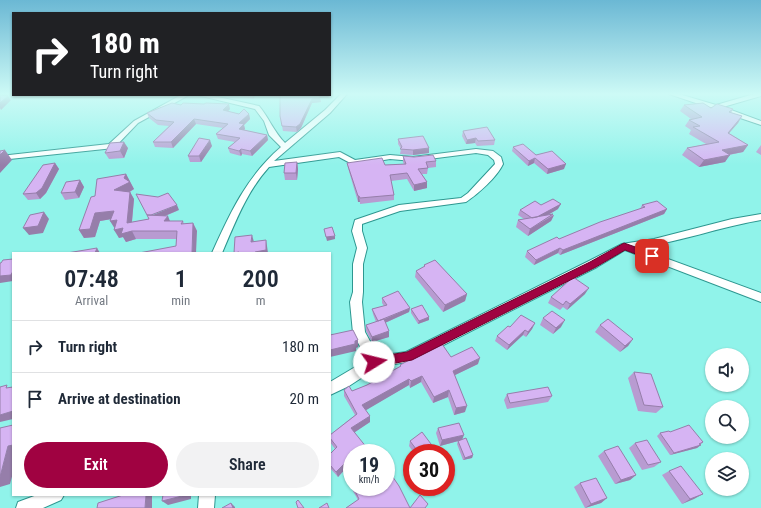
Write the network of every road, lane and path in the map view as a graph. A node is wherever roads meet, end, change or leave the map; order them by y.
1 (144, 118) edge
2 (265, 118) edge
3 (322, 118) edge
4 (747, 118) edge
5 (761, 123) edge
6 (285, 147) junction
7 (0, 158) edge
8 (266, 165) junction
9 (761, 217) edge
10 (624, 246) junction
11 (217, 252) edge
12 (761, 298) edge
13 (374, 362) junction
14 (331, 388) edge
15 (54, 496) edge
16 (207, 496) edge
17 (24, 508) edge
18 (206, 508) edge

1 - 7 street
2 - 6 street
3 - 6 street
4 - 5 street
6 - 8 street
8 - 11 street
8 - 13 street
9 - 10 street
10 - 12 street
10 - 13 street
13 - 14 street
15 - 17 street
16 - 18 street

